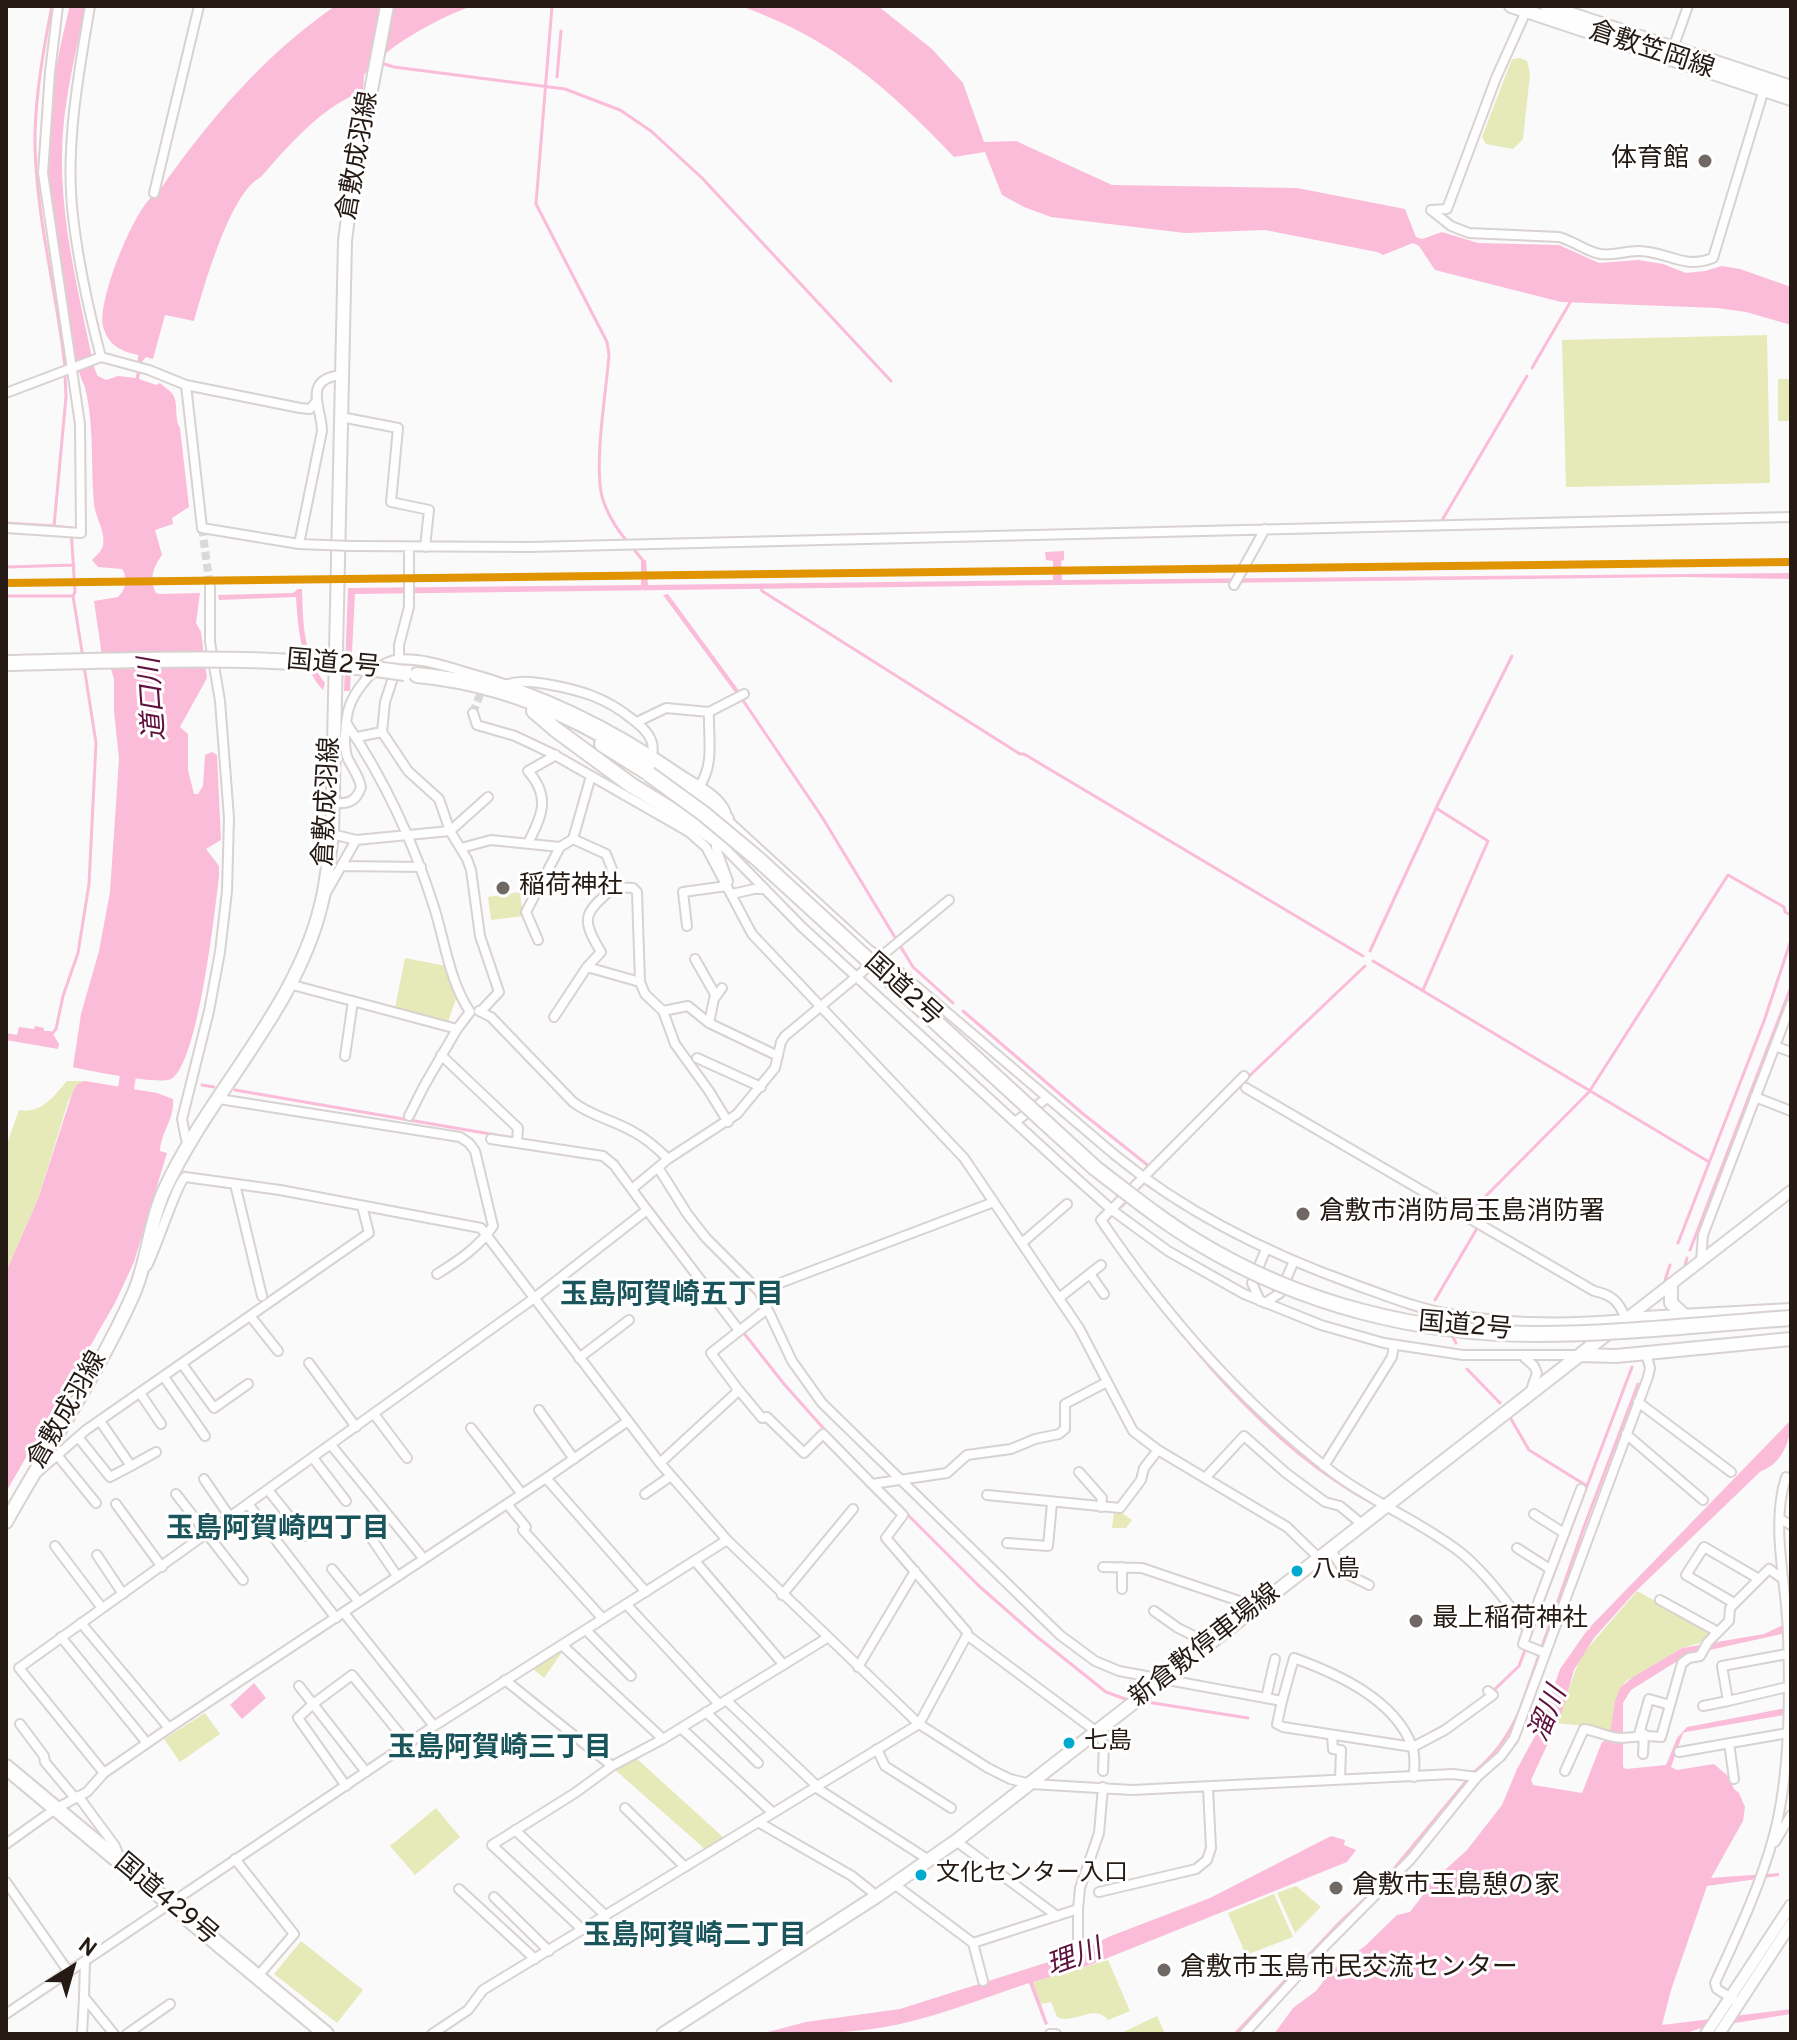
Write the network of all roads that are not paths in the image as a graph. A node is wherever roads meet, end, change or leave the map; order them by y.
1 (58, 6) edge
2 (90, 6) edge
3 (199, 6) edge
4 (387, 6) edge
5 (1511, 6) edge
6 (1547, 6) edge
7 (1688, 6) edge
8 (1527, 8) edge
9 (1672, 53) junction
10 (1766, 84) junction
11 (1791, 87) edge
12 (1791, 99) edge
13 (154, 193) dead end
14 (98, 358) junction
15 (66, 369) junction
16 (342, 375) junction
17 (186, 385) junction
18 (6, 393) edge
19 (315, 403) junction
20 (341, 417) junction
21 (1791, 517) edge
22 (6, 528) edge
23 (1265, 529) junction
24 (299, 544) junction
25 (409, 547) junction
26 (425, 547) junction
27 (1236, 582) dead end
28 (210, 587) tunnel mouth
29 (6, 663) edge
30 (407, 669) junction
31 (508, 684) junction
32 (742, 696) dead end
33 (534, 711) junction
34 (709, 712) junction
35 (473, 713) dead end
36 (637, 722) junction
37 (347, 723) junction
38 (382, 732) junction
39 (357, 737) junction
40 (556, 755) junction
41 (652, 755) junction
42 (591, 776) junction
43 (699, 787) junction
44 (488, 797) dead end
45 (331, 803) junction
46 (726, 819) junction
47 (450, 831) junction
48 (332, 834) junction
49 (409, 835) junction
50 (573, 839) junction
51 (716, 839) junction
52 (356, 840) junction
53 (528, 843) junction
54 (560, 847) junction
55 (461, 848) junction
56 (343, 866) junction
57 (421, 867) junction
58 (614, 887) junction
59 (766, 889) junction
60 (730, 890) junction
61 (322, 899) junction
62 (949, 900) dead end
63 (687, 926) dead end
64 (538, 940) dead end
65 (881, 958) junction
66 (695, 959) dead end
67 (587, 967) junction
68 (857, 977) junction
69 (640, 982) junction
70 (289, 984) junction
71 (353, 1001) junction
72 (1791, 1004) edge
73 (822, 1007) junction
74 (481, 1011) junction
75 (663, 1011) junction
76 (470, 1012) junction
77 (554, 1017) dead end
78 (709, 1023) junction
79 (457, 1029) junction
80 (1775, 1046) junction
81 (1791, 1052) edge
82 (441, 1055) junction
83 (345, 1056) dead end
84 (778, 1056) junction
85 (697, 1058) dead end
86 (1244, 1076) dead end
87 (761, 1087) junction
88 (1246, 1088) dead end
89 (1755, 1097) junction
90 (1047, 1098) junction
91 (219, 1099) junction
92 (1791, 1111) edge
93 (409, 1116) dead end
94 (728, 1122) junction
95 (1015, 1122) junction
96 (491, 1139) dead end
97 (518, 1140) junction
98 (190, 1144) junction
99 (668, 1159) junction
100 (659, 1169) junction
101 (1148, 1172) junction
102 (235, 1184) junction
103 (633, 1188) junction
104 (1789, 1195) edge
105 (994, 1202) junction
106 (1067, 1204) dead end
107 (362, 1206) junction
108 (647, 1210) junction
109 (1112, 1210) junction
110 (488, 1234) junction
111 (1022, 1243) junction
112 (1266, 1249) junction
113 (1294, 1261) junction
114 (1701, 1262) junction
115 (1101, 1265) dead end
116 (437, 1274) dead end
117 (1090, 1274) junction
118 (141, 1277) junction
119 (1671, 1285) junction
120 (759, 1291) junction
121 (1104, 1294) dead end
122 (262, 1296) dead end
123 (1059, 1298) junction
124 (533, 1299) junction
125 (1263, 1302) junction
126 (767, 1309) junction
127 (1791, 1310) edge
128 (1723, 1316) junction
129 (251, 1317) junction
130 (1687, 1318) junction
131 (1791, 1318) edge
132 (1626, 1319) junction
133 (629, 1320) dead end
134 (738, 1329) junction
135 (1791, 1339) edge
136 (1724, 1344) junction
137 (1394, 1345) junction
138 (278, 1351) dead end
139 (1646, 1353) junction
140 (1580, 1355) junction
141 (1522, 1357) junction
142 (579, 1358) junction
143 (309, 1363) dead end
144 (182, 1364) junction
145 (164, 1377) junction
146 (1107, 1382) junction
147 (248, 1384) dead end
148 (737, 1388) junction
149 (140, 1393) junction
150 (1529, 1394) junction
151 (1638, 1402) junction
152 (539, 1410) dead end
153 (374, 1414) junction
154 (100, 1421) junction
155 (628, 1421) junction
156 (161, 1424) dead end
157 (356, 1427) junction
158 (471, 1428) dead end
159 (1626, 1434) junction
160 (205, 1436) dead end
161 (78, 1437) junction
162 (331, 1445) junction
163 (1158, 1450) junction
164 (156, 1452) dead end
165 (57, 1455) junction
166 (313, 1458) junction
167 (407, 1458) dead end
168 (574, 1459) junction
169 (660, 1463) junction
170 (131, 1466) junction
171 (1324, 1466) junction
172 (1791, 1467) edge
173 (1079, 1472) dead end
174 (1731, 1472) dead end
175 (671, 1476) junction
176 (1206, 1477) junction
177 (31, 1478) junction
178 (546, 1478) junction
179 (899, 1478) junction
180 (1788, 1478) edge
181 (204, 1479) dead end
182 (874, 1483) junction
183 (1581, 1489) dead end
184 (268, 1490) junction
185 (176, 1494) dead end
186 (522, 1494) junction
187 (645, 1494) dead end
188 (987, 1495) dead end
189 (1703, 1500) dead end
190 (346, 1501) dead end
191 (96, 1503) dead end
192 (1052, 1503) junction
193 (116, 1504) dead end
194 (248, 1504) junction
195 (507, 1504) junction
196 (1388, 1506) junction
197 (1101, 1507) junction
198 (853, 1509) dead end
199 (1534, 1514) dead end
200 (230, 1517) junction
201 (1780, 1519) junction
202 (6, 1522) edge
203 (1363, 1525) junction
204 (1791, 1525) edge
205 (1564, 1533) junction
206 (206, 1534) junction
207 (305, 1536) dead end
208 (372, 1539) dead end
209 (727, 1540) junction
210 (1007, 1543) dead end
211 (55, 1546) dead end
212 (1517, 1548) dead end
213 (1331, 1550) junction
214 (97, 1555) dead end
215 (424, 1559) junction
216 (1320, 1559) junction
217 (695, 1561) junction
218 (162, 1567) junction
219 (1103, 1567) dead end
220 (1122, 1567) junction
221 (332, 1569) dead end
222 (1550, 1569) junction
223 (915, 1571) junction
224 (397, 1576) junction
225 (1759, 1579) junction
226 (1783, 1579) junction
227 (243, 1580) dead end
228 (1369, 1585) dead end
229 (1122, 1589) dead end
230 (646, 1592) junction
231 (123, 1594) junction
232 (782, 1595) junction
233 (1660, 1600) dead end
234 (359, 1602) junction
235 (1734, 1603) junction
236 (626, 1604) junction
237 (1257, 1607) junction
238 (102, 1608) junction
239 (1154, 1611) dead end
240 (340, 1615) junction
241 (603, 1619) junction
242 (81, 1623) junction
243 (586, 1630) junction
244 (1528, 1631) junction
245 (1718, 1632) junction
246 (967, 1635) junction
247 (61, 1637) junction
248 (827, 1638) junction
249 (1211, 1644) junction
250 (562, 1645) junction
251 (1536, 1649) junction
252 (1787, 1654) junction
253 (1275, 1659) dead end
254 (783, 1664) junction
255 (858, 1667) junction
256 (631, 1676) dead end
257 (505, 1680) junction
258 (1166, 1680) junction
259 (299, 1686) dead end
260 (1787, 1687) junction
261 (1490, 1692) dead end
262 (1266, 1698) junction
263 (1282, 1701) junction
264 (1728, 1701) junction
265 (723, 1702) junction
266 (1790, 1702) edge
267 (313, 1704) junction
268 (1670, 1705) junction
269 (1703, 1706) dead end
270 (706, 1712) junction
271 (20, 1724) dead end
272 (919, 1724) junction
273 (434, 1726) junction
274 (169, 1728) junction
275 (681, 1728) junction
276 (1097, 1732) junction
277 (1788, 1733) junction
278 (1642, 1734) junction
279 (1332, 1735) junction
280 (663, 1739) junction
281 (147, 1743) junction
282 (1729, 1743) junction
283 (409, 1745) junction
284 (1411, 1745) junction
285 (877, 1749) junction
286 (1679, 1752) dead end
287 (1643, 1754) dead end
288 (758, 1763) dead end
289 (612, 1766) junction
290 (6, 1767) edge
291 (1103, 1771) dead end
292 (1565, 1771) dead end
293 (366, 1772) junction
294 (104, 1773) junction
295 (1414, 1777) junction
296 (1477, 1777) junction
297 (1340, 1779) junction
298 (1734, 1779) dead end
299 (1031, 1784) junction
300 (346, 1786) junction
301 (816, 1786) junction
302 (1103, 1787) junction
303 (1208, 1788) junction
304 (77, 1797) junction
305 (625, 1808) dead end
306 (951, 1808) dead end
307 (55, 1809) junction
308 (773, 1813) junction
309 (1791, 1815) edge
310 (758, 1822) junction
311 (515, 1830) junction
312 (956, 1841) junction
313 (6, 1844) edge
314 (1768, 1855) junction
315 (235, 1859) junction
316 (929, 1860) junction
317 (120, 1863) junction
318 (685, 1867) junction
319 (6, 1882) edge
320 (894, 1884) junction
321 (459, 1889) dead end
322 (1099, 1892) dead end
323 (877, 1896) junction
324 (494, 1897) dead end
325 (1791, 1905) edge
326 (169, 1906) junction
327 (1078, 1909) junction
328 (606, 1916) junction
329 (1057, 1916) junction
330 (1791, 1924) edge
331 (583, 1930) junction
332 (973, 1943) junction
333 (549, 1951) junction
334 (1078, 1951) dead end
335 (535, 1959) junction
336 (85, 1961) junction
337 (68, 1971) junction
338 (257, 1977) junction
339 (983, 1981) dead end
340 (84, 1997) junction
341 (1735, 2000) junction
342 (170, 2004) dead end
343 (6, 2014) edge
344 (1716, 2028) edge
345 (82, 2034) edge
346 (114, 2034) edge
347 (127, 2034) edge
348 (326, 2034) edge
349 (432, 2034) edge
350 (663, 2034) edge
351 (1244, 2034) edge

1 - 15 street
2 - 14 street
3 - 13 street
4 - 16 main road, 倉敷成羽線
5 - 8 main road, 倉敷笠岡線
6 - 9 main road, 倉敷笠岡線
7 - 9 street
8 - 9 main road, 倉敷笠岡線
8 - 10 street
9 - 10 main road, 倉敷笠岡線
10 - 11 main road, 倉敷笠岡線
10 - 12 main road, 倉敷笠岡線
14 - 15 street
14 - 17 street
15 - 18 street
15 - 22 street
16 - 19 street
16 - 20 main road, 倉敷成羽線
17 - 19 street
17 - 24 street
19 - 24 street
20 - 26 street
20 - 45 main road, 倉敷成羽線
21 - 23 street
23 - 26 street
23 - 27 street
24 - 25 street, bridge
25 - 26 street
25 - 30 street
28 - 98 street
29 - 30 highway, 国道2号, bridge
30 - 31 street
30 - 33 highway, 国道2号
30 - 37 street
30 - 38 street
30 - 46 highway
31 - 36 street
31 - 41 street
32 - 34 street
33 - 51 highway
33 - 131 highway, 国道2号, bridge
34 - 36 street
34 - 43 street
35 - 40 street
36 - 41 street
37 - 39 street
37 - 45 street
38 - 39 street
38 - 47 street
39 - 49 street
40 - 42 street
40 - 53 street
41 - 43 street
42 - 50 street
42 - 60 street
43 - 46 street
44 - 47 street
45 - 48 main road, 倉敷成羽線
46 - 51 street
46 - 65 street
47 - 49 street
47 - 55 street
48 - 52 street
48 - 61 main road, 倉敷成羽線
49 - 52 street
49 - 57 street
50 - 54 street
50 - 58 street
51 - 59 street
51 - 60 street
52 - 56 street
53 - 54 street
53 - 55 street
54 - 64 street
55 - 74 street
56 - 57 street
56 - 61 street
57 - 76 street
58 - 67 street
58 - 69 street
59 - 60 street
59 - 68 street
60 - 63 street
60 - 73 street
61 - 70 main road, 倉敷成羽線
62 - 65 street
65 - 68 street
65 - 90 street
66 - 78 street
67 - 69 street
67 - 77 street
68 - 73 street
68 - 95 street
69 - 75 street
70 - 71 street
70 - 91 main road, 倉敷成羽線
71 - 79 street
71 - 83 street
72 - 80 street
73 - 84 street
73 - 105 street
74 - 76 street
74 - 99 street
75 - 78 street
75 - 94 street
76 - 79 street
78 - 84 street
79 - 82 street
80 - 81 street
80 - 89 street
82 - 93 street
82 - 97 street
84 - 87 street
85 - 87 street
86 - 101 street
87 - 94 street
88 - 132 street
89 - 92 street
89 - 114 street
90 - 95 street
90 - 101 street
91 - 98 main road, 倉敷成羽線
91 - 110 street
94 - 99 street
95 - 109 street
96 - 97 street
97 - 103 street
98 - 118 main road, 倉敷成羽線
99 - 100 street
100 - 103 street
100 - 120 street
101 - 109 street
101 - 112 street
102 - 107 street
102 - 118 street
102 - 122 street
103 - 108 street
104 - 114 street
105 - 111 street
105 - 120 street
106 - 111 street
107 - 110 street
107 - 129 street
108 - 124 street
108 - 134 street
109 - 125 street
109 - 171 street
110 - 116 street
110 - 124 street
111 - 123 street
112 - 113 street
112 - 125 street
113 - 125 street
113 - 132 street
114 - 119 street
115 - 117 street
117 - 121 street
117 - 123 street
118 - 177 main road, 倉敷成羽線
119 - 130 main road
119 - 132 street
120 - 126 street
123 - 146 street
124 - 142 street
124 - 153 street
125 - 137 street
126 - 134 street
126 - 179 street
127 - 128 main road
128 - 130 main road
128 - 136 main road
129 - 138 street
129 - 144 street
130 - 132 main road
132 - 139 main road
132 - 140 main road, 新倉敷停車場線
133 - 142 street
134 - 148 street
135 - 136 main road
136 - 139 main road
137 - 141 street
137 - 171 street
139 - 140 main road
139 - 151 street
140 - 141 street
140 - 150 main road, 新倉敷停車場線
141 - 150 street
142 - 155 street
143 - 157 street
144 - 145 street
144 - 147 street
145 - 149 street
145 - 160 street
146 - 163 street
146 - 179 street
148 - 169 street
148 - 182 street
149 - 154 street
149 - 156 street
150 - 196 main road, 新倉敷停車場線
151 - 159 street
151 - 174 street
152 - 168 street
153 - 157 street
153 - 167 street
154 - 161 street
154 - 170 street
155 - 168 street
155 - 169 street
157 - 162 street
158 - 186 street
159 - 189 street
159 - 251 street
161 - 165 street
161 - 170 street
162 - 166 street
162 - 215 street
163 - 176 street
163 - 197 street
164 - 170 street
165 - 177 street
165 - 191 street
166 - 184 street
166 - 190 street
168 - 178 street
169 - 175 street
171 - 196 street
172 - 180 street
173 - 197 street
175 - 187 street
175 - 209 street
176 - 203 street
176 - 216 street
177 - 202 main road, 倉敷成羽線
178 - 186 street
178 - 230 street
179 - 182 street
179 - 258 street
180 - 201 street
181 - 200 street
182 - 223 street
183 - 205 street
184 - 194 street
184 - 207 street
185 - 206 street
186 - 195 street
188 - 192 street
192 - 197 street
192 - 210 street
193 - 218 street
194 - 200 street
194 - 240 street
195 - 215 street
195 - 241 street
196 - 203 main road, 新倉敷停車場線
196 - 244 street
198 - 232 street
199 - 205 street
200 - 206 street
201 - 204 street
201 - 226 street
203 - 213 main road, 新倉敷停車場線
205 - 222 street
206 - 218 street
206 - 227 street
208 - 224 street
209 - 217 street
209 - 232 street
211 - 238 street
212 - 222 street
213 - 216 main road, 新倉敷停車場線
213 - 228 street
214 - 231 street
215 - 224 street
216 - 237 main road, 新倉敷停車場線
217 - 230 street
217 - 254 street
218 - 231 street
219 - 220 street
220 - 229 street
220 - 237 street
221 - 234 street
222 - 244 street
223 - 246 street
223 - 255 street
224 - 234 street
225 - 226 street
225 - 235 street
225 - 235 street
226 - 252 street
230 - 236 street
231 - 238 street
232 - 248 street
233 - 245 street
234 - 240 street
235 - 245 street
236 - 241 street
236 - 265 street
237 - 249 main road, 新倉敷停車場線
238 - 242 street
239 - 249 street
240 - 273 street
240 - 274 street
241 - 243 street
242 - 247 street
242 - 274 street
243 - 250 street
243 - 256 street
244 - 251 street
245 - 268 street
246 - 272 street
246 - 276 street
247 - 281 street
247 - 294 street
248 - 254 street
248 - 255 street
249 - 258 main road, 新倉敷停車場線
250 - 257 street
250 - 280 street
251 - 296 street
252 - 260 street
252 - 264 street
253 - 262 street
254 - 265 street
255 - 272 street
257 - 273 street
257 - 289 street
258 - 262 street
258 - 276 main road, 新倉敷停車場線
259 - 267 street
260 - 264 street
260 - 266 street
261 - 284 street
262 - 263 street
263 - 279 street
263 - 284 street
264 - 269 street
265 - 270 street
265 - 301 street
266 - 277 street
267 - 283 street
267 - 293 street
267 - 300 street
268 - 278 street
268 - 278 street
270 - 275 street
270 - 288 street
271 - 304 street
272 - 285 street
272 - 299 street
273 - 283 street
274 - 281 street
275 - 280 street
275 - 308 street
276 - 291 street
276 - 299 main road, 新倉敷停車場線
277 - 282 street
277 - 314 street
278 - 287 street
278 - 292 street
279 - 284 street
279 - 297 street
280 - 289 street
281 - 294 street
282 - 286 street
282 - 298 street
283 - 293 street
284 - 295 street
285 - 301 street
285 - 306 street
289 - 311 street
290 - 307 highway, 国道429号
293 - 300 street
294 - 304 street
295 - 296 street
295 - 297 street
296 - 351 street
297 - 303 street
299 - 302 street
299 - 312 main road, 新倉敷停車場線
300 - 315 street
301 - 308 street
301 - 316 street
302 - 303 street
302 - 327 street
303 - 322 street
304 - 307 street
304 - 317 street
305 - 318 street
307 - 313 street
307 - 317 highway, 国道429号
308 - 310 street
309 - 314 street
310 - 318 street
310 - 323 street
311 - 328 street
311 - 331 street
312 - 316 main road, 新倉敷停車場線
312 - 329 street
314 - 341 street
315 - 326 street
315 - 338 street
316 - 320 main road, 新倉敷停車場線
317 - 326 highway, 国道429号
318 - 328 street
319 - 337 street
320 - 323 main road, 新倉敷停車場線
320 - 332 street
321 - 335 street
323 - 350 main road, 新倉敷停車場線
324 - 333 street
325 - 341 street
326 - 336 street
326 - 338 highway, 国道429号
327 - 329 street
327 - 334 street
328 - 331 street
329 - 332 street
330 - 341 street
331 - 333 street
332 - 339 street
333 - 335 street
335 - 349 street
336 - 337 street
336 - 340 street
337 - 343 street
338 - 348 highway, 国道429号
340 - 345 street
340 - 346 street
341 - 344 street
341 - 344 street
342 - 347 street

